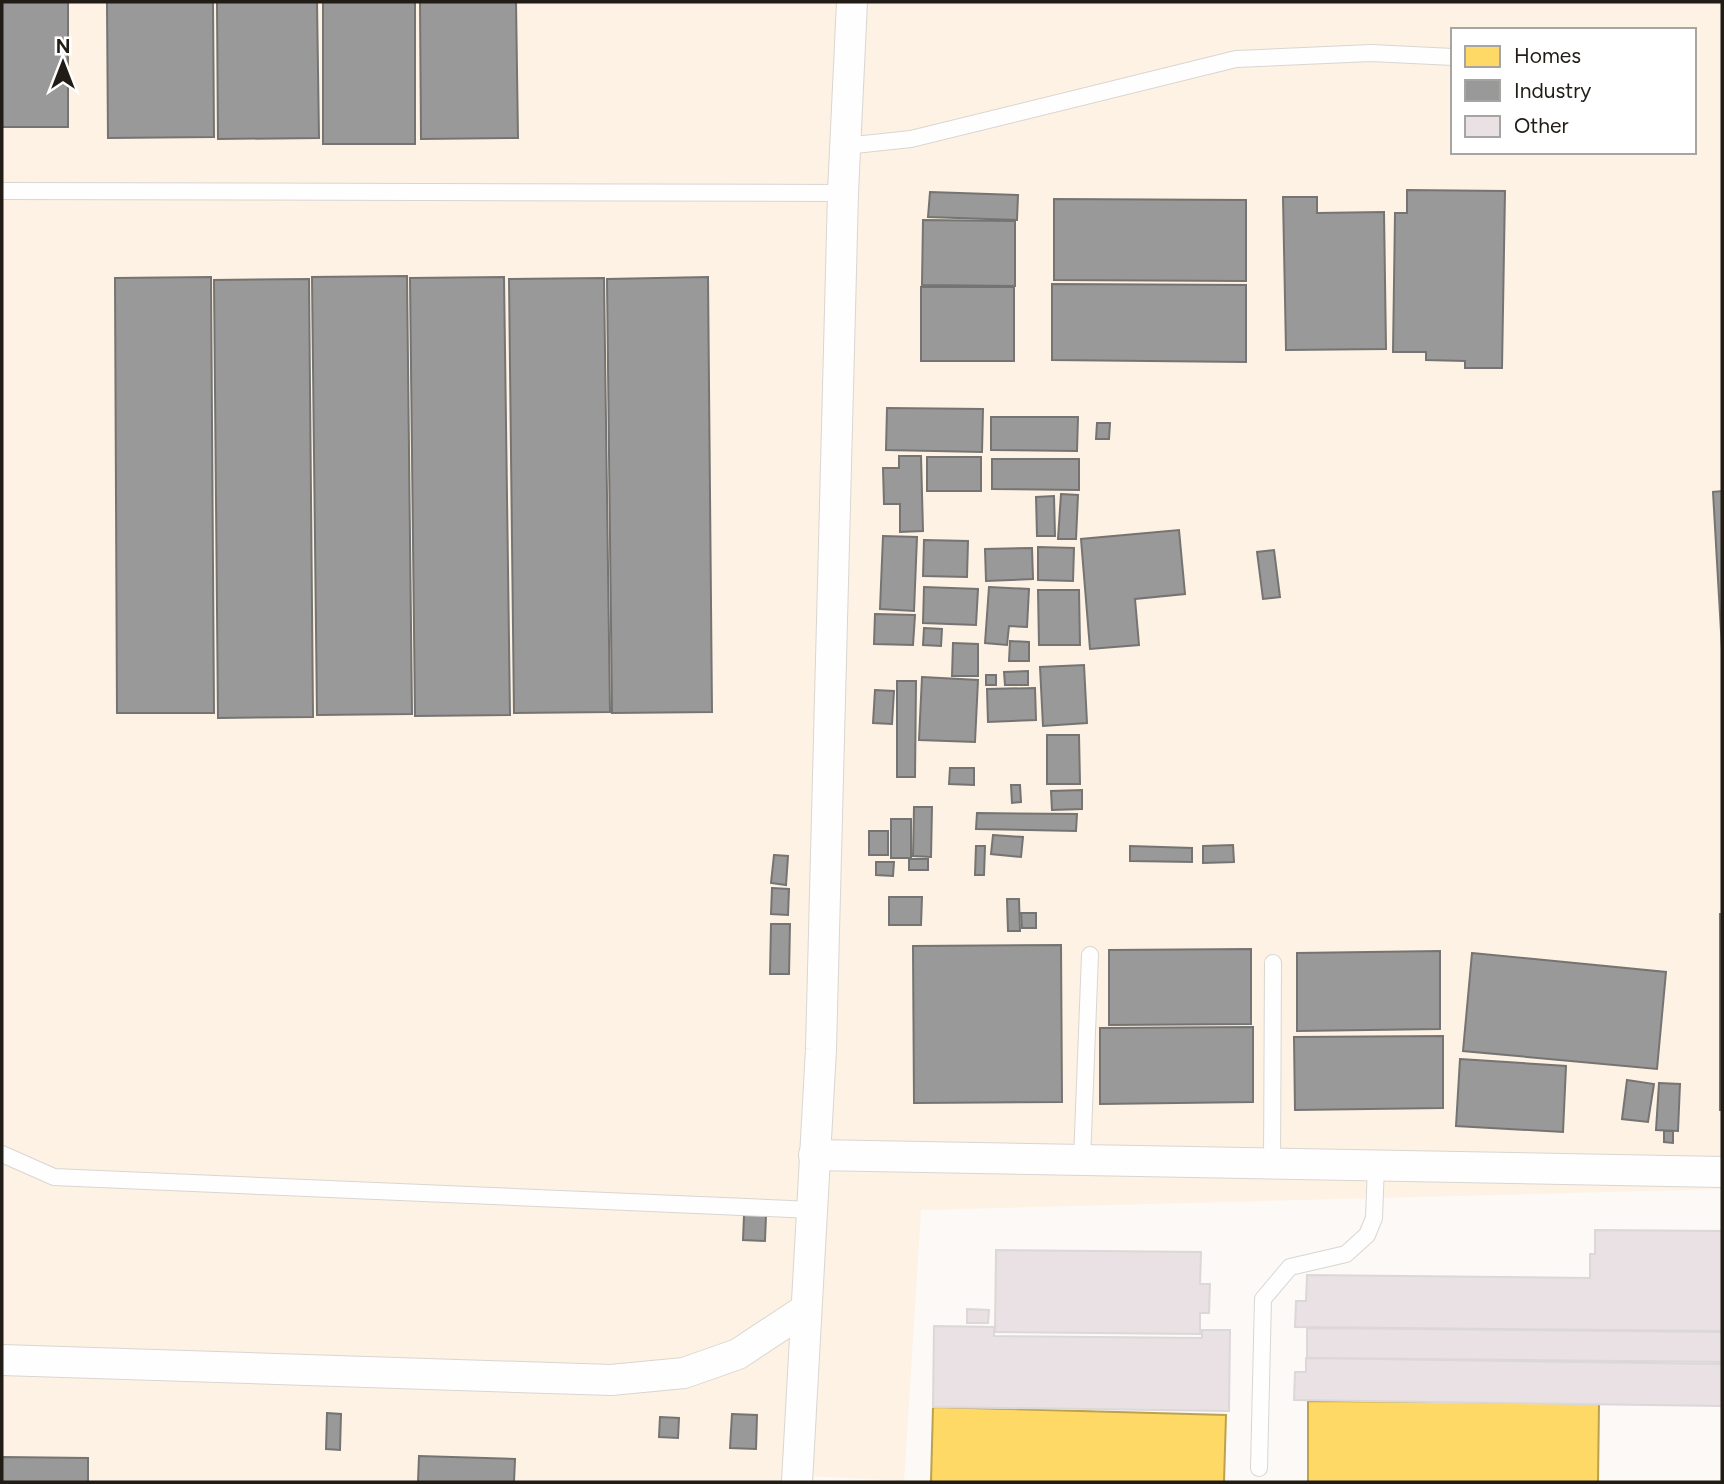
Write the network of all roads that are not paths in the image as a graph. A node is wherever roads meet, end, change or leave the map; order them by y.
1 (852, 2) edge
2 (1451, 57) edge
3 (845, 146) junction
4 (2, 191) edge
5 (843, 193) junction
6 (1090, 955) dead end
7 (1273, 963) dead end
8 (2, 1154) edge
9 (814, 1155) junction
10 (1082, 1160) junction
11 (1272, 1163) junction
12 (1376, 1165) junction
13 (1722, 1172) edge
14 (813, 1210) junction
15 (806, 1309) junction
16 (2, 1360) edge
17 (1259, 1468) dead end
18 (797, 1482) edge

1 - 3 street
2 - 3 lane
3 - 5 street
4 - 5 lane
5 - 9 street
6 - 10 lane
7 - 11 lane
8 - 14 lane
9 - 10 street
9 - 14 street
10 - 11 street
11 - 12 street
12 - 13 street
12 - 17 lane
14 - 15 street
15 - 16 street
15 - 18 street

